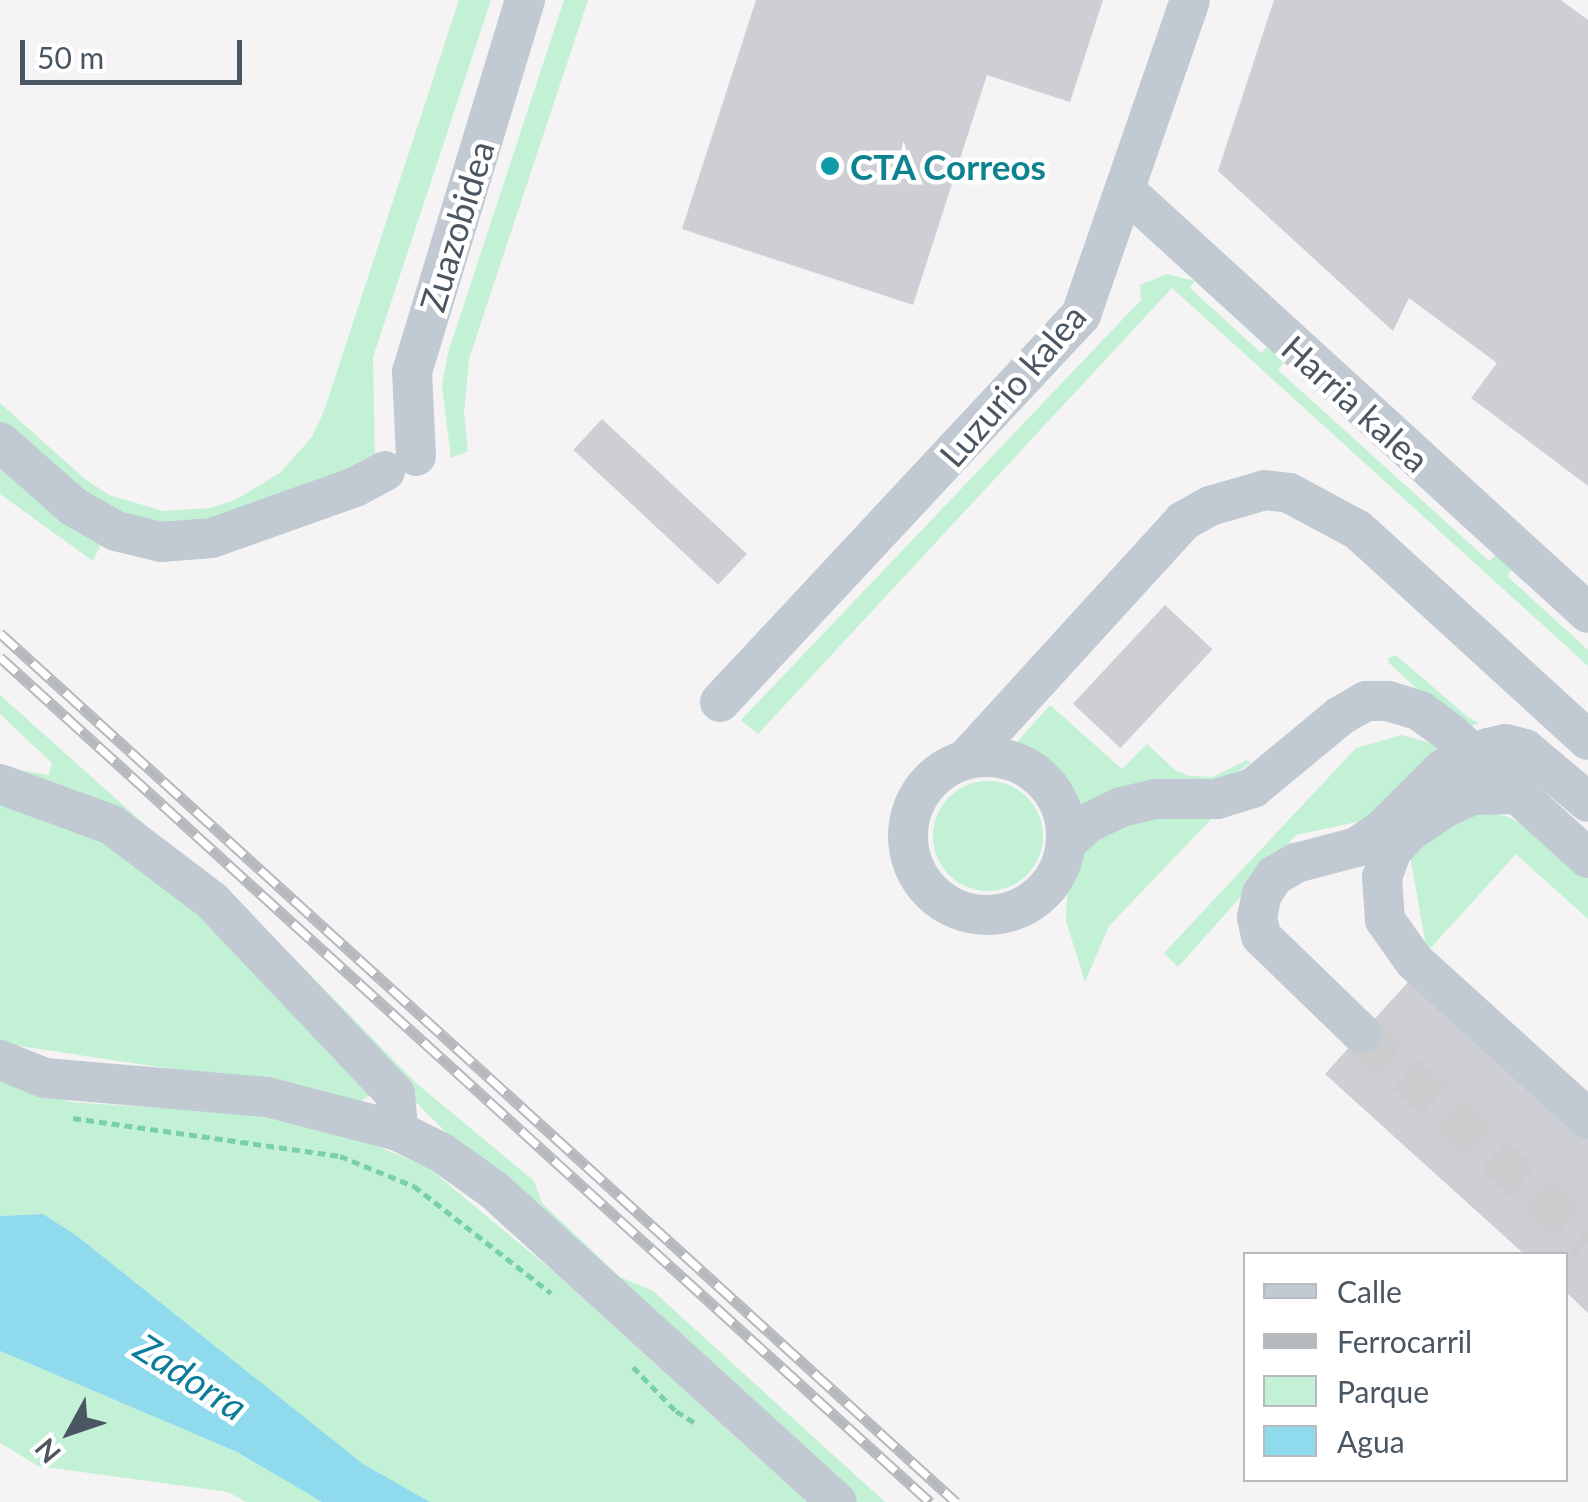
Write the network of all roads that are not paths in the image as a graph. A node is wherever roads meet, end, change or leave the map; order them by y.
1 (526, 0) edge
2 (1190, 0) edge
3 (1126, 192) junction
4 (0, 442) edge
5 (1588, 613) edge
6 (720, 702) dead end
7 (1588, 740) edge
8 (1472, 753) junction
9 (966, 758) junction
10 (0, 784) edge
11 (1517, 794) junction
12 (1588, 802) edge
13 (1067, 842) junction
14 (1588, 858) edge
15 (1361, 1033) tunnel mouth
16 (0, 1060) edge
17 (1588, 1119) edge
18 (398, 1131) junction
19 (837, 1502) edge

1 - 4 street, Zuazobidea
2 - 3 street, Luzurio kalea
3 - 5 street, Harria kalea
3 - 6 street, Luzurio kalea
7 - 9 street
8 - 11 street
8 - 12 street
8 - 13 street
8 - 15 street
9 - 13 street
9 - 13 street
10 - 18 street
11 - 14 street
11 - 17 street
16 - 18 street
18 - 19 street

